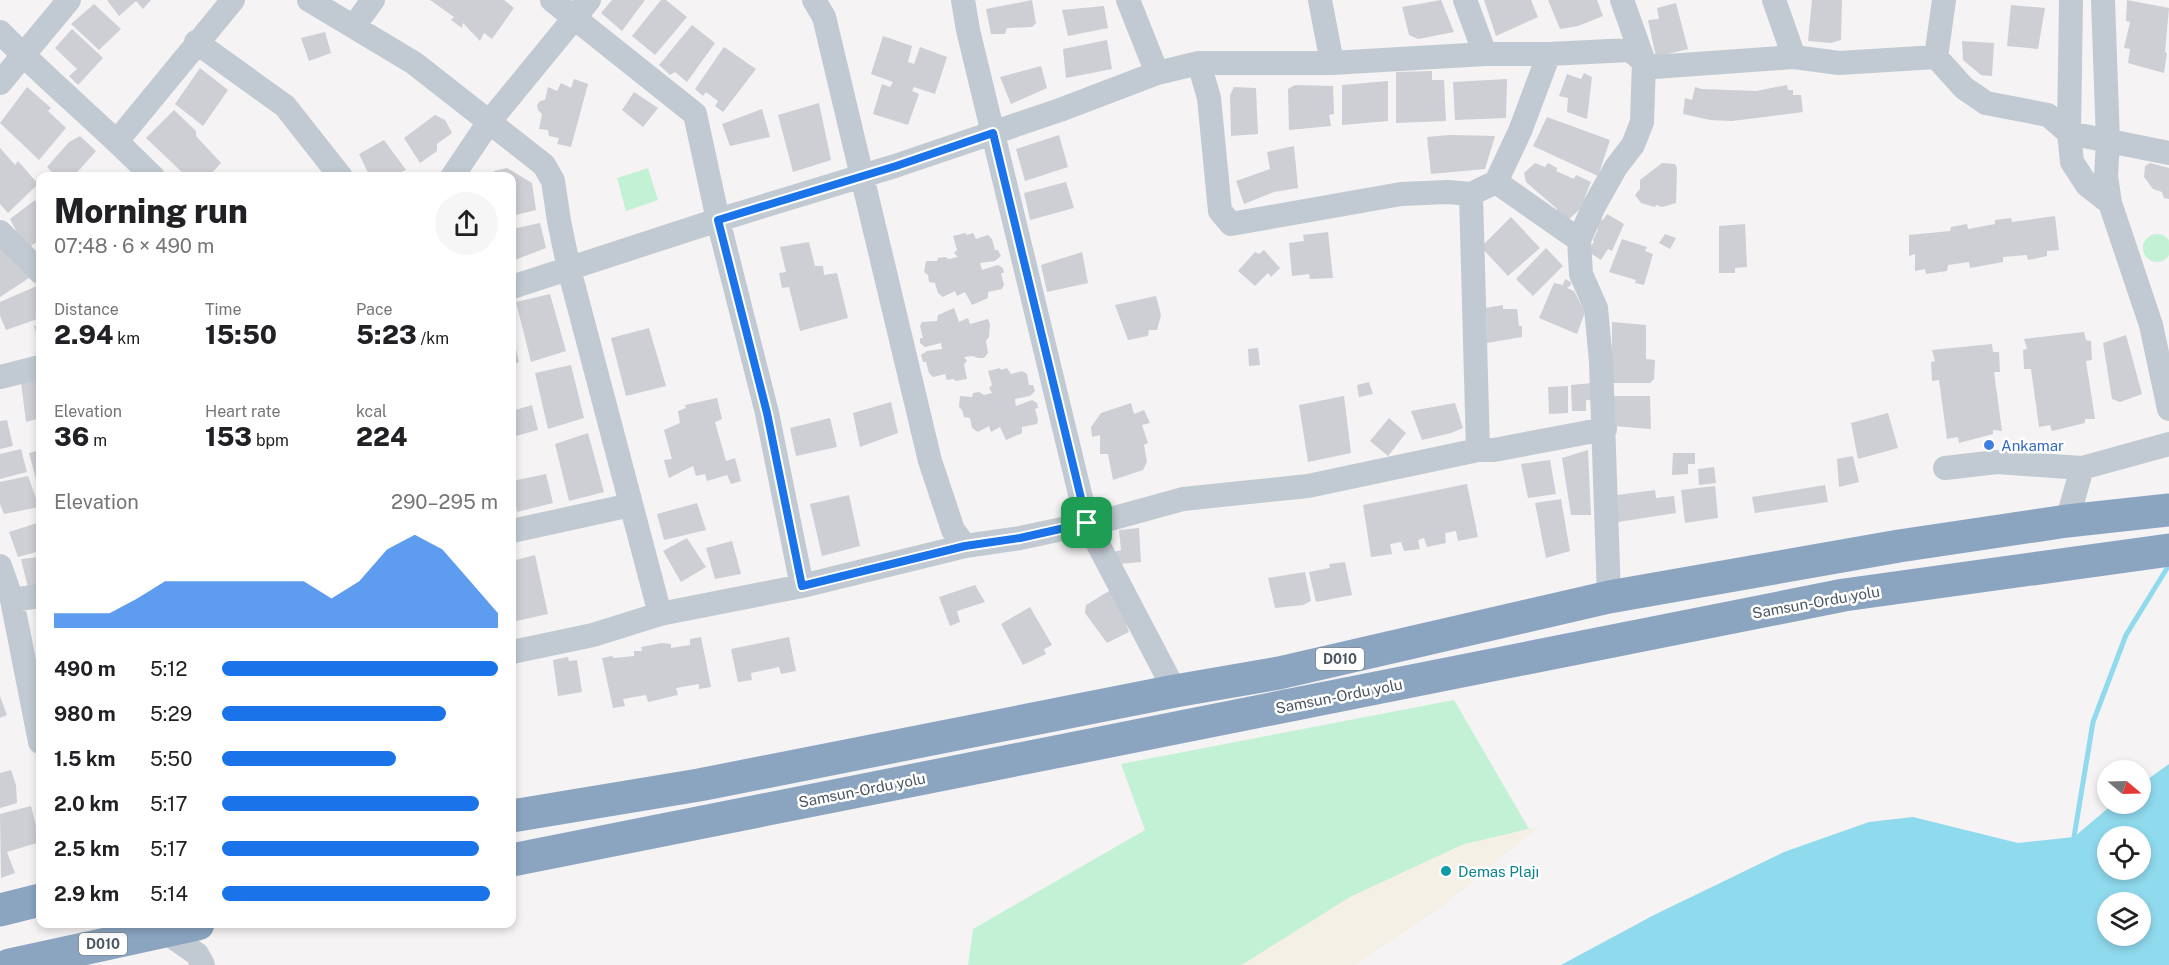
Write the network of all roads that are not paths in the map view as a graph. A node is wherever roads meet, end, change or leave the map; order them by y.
1 (69, 0) edge
2 (233, 0) edge
3 (309, 0) edge
4 (373, 0) edge
5 (552, 0) edge
6 (814, 0) edge
7 (963, 0) edge
8 (1128, 0) edge
9 (1320, 0) edge
10 (1465, 0) edge
11 (1622, 0) edge
12 (1774, 0) edge
13 (1944, 0) edge
14 (2071, 0) edge
15 (2103, 0) edge
16 (582, 9) edge
17 (354, 26) junction
18 (0, 32) edge
19 (196, 42) junction
20 (1485, 54) junction
21 (1549, 54) junction
22 (23, 56) junction
23 (1794, 57) junction
24 (1936, 57) junction
25 (1644, 62) junction
26 (1198, 63) junction
27 (1332, 63) junction
28 (1157, 73) junction
29 (0, 83) edge
30 (489, 122) junction
31 (2069, 132) junction
32 (993, 133) junction
33 (117, 141) junction
34 (2108, 142) junction
35 (2169, 153) edge
36 (148, 172) edge
37 (336, 172) edge
38 (455, 172) edge
39 (861, 177) junction
40 (1496, 182) junction
41 (1472, 194) junction
42 (2110, 203) junction
43 (718, 220) junction
44 (0, 232) edge
45 (1579, 240) junction
46 (36, 268) edge
47 (569, 269) junction
48 (516, 286) edge
49 (2160, 327) edge
50 (36, 368) edge
51 (0, 376) edge
52 (2169, 409) edge
53 (1605, 429) junction
54 (2169, 444) edge
55 (1478, 450) junction
56 (1945, 468) dead end
57 (2082, 468) junction
58 (631, 505) junction
59 (2169, 510) edge
60 (2067, 521) junction
61 (1087, 523) junction
62 (516, 530) edge
63 (965, 546) junction
64 (2169, 550) edge
65 (0, 566) edge
66 (802, 586) junction
67 (36, 597) edge
68 (1609, 597) junction
69 (12, 600) junction
70 (660, 614) junction
71 (516, 651) edge
72 (1174, 690) junction
73 (36, 722) edge
74 (516, 815) edge
75 (516, 859) edge
76 (36, 901) edge
77 (0, 910) edge
78 (179, 928) edge
79 (164, 931) junction
80 (9, 965) edge
81 (203, 965) edge

1 - 22 street
2 - 19 street
3 - 17 street
4 - 17 street
5 - 16 street
6 - 39 street
7 - 32 street
8 - 28 street
9 - 27 street
10 - 20 street
11 - 25 street
12 - 23 street
13 - 24 street
14 - 31 street
15 - 34 street
16 - 30 street
16 - 43 street
17 - 30 street
18 - 22 street
19 - 33 street
19 - 37 street
20 - 21 street
20 - 27 street
21 - 25 street
21 - 40 street
22 - 29 street
22 - 33 street
23 - 24 street
23 - 25 street
24 - 31 street
25 - 45 street
26 - 27 street
26 - 28 street
26 - 41 street
28 - 32 street
30 - 38 street
30 - 47 street
31 - 34 street
31 - 42 street
32 - 39 street
32 - 61 street
33 - 36 street
34 - 35 street
34 - 42 street
39 - 43 street
39 - 63 street
40 - 41 street
40 - 45 street
41 - 55 street
42 - 49 street
43 - 47 street
43 - 66 street
44 - 46 street
45 - 53 street
47 - 48 street
47 - 58 street
49 - 52 street
50 - 51 street
53 - 55 street
53 - 68 street
54 - 57 street
55 - 61 street
56 - 57 street
57 - 60 street
58 - 62 street
58 - 70 street
59 - 60 highway, D010
60 - 68 highway, D010
61 - 63 street
61 - 72 street
63 - 66 street
64 - 75 highway, Samsun-Ordu yolu / D010
65 - 69 street
66 - 70 street
67 - 69 street
68 - 72 highway, D010
69 - 73 street
70 - 71 street
72 - 74 highway, D010
76 - 77 highway
78 - 79 highway, D010
79 - 80 highway, D010
79 - 81 street

